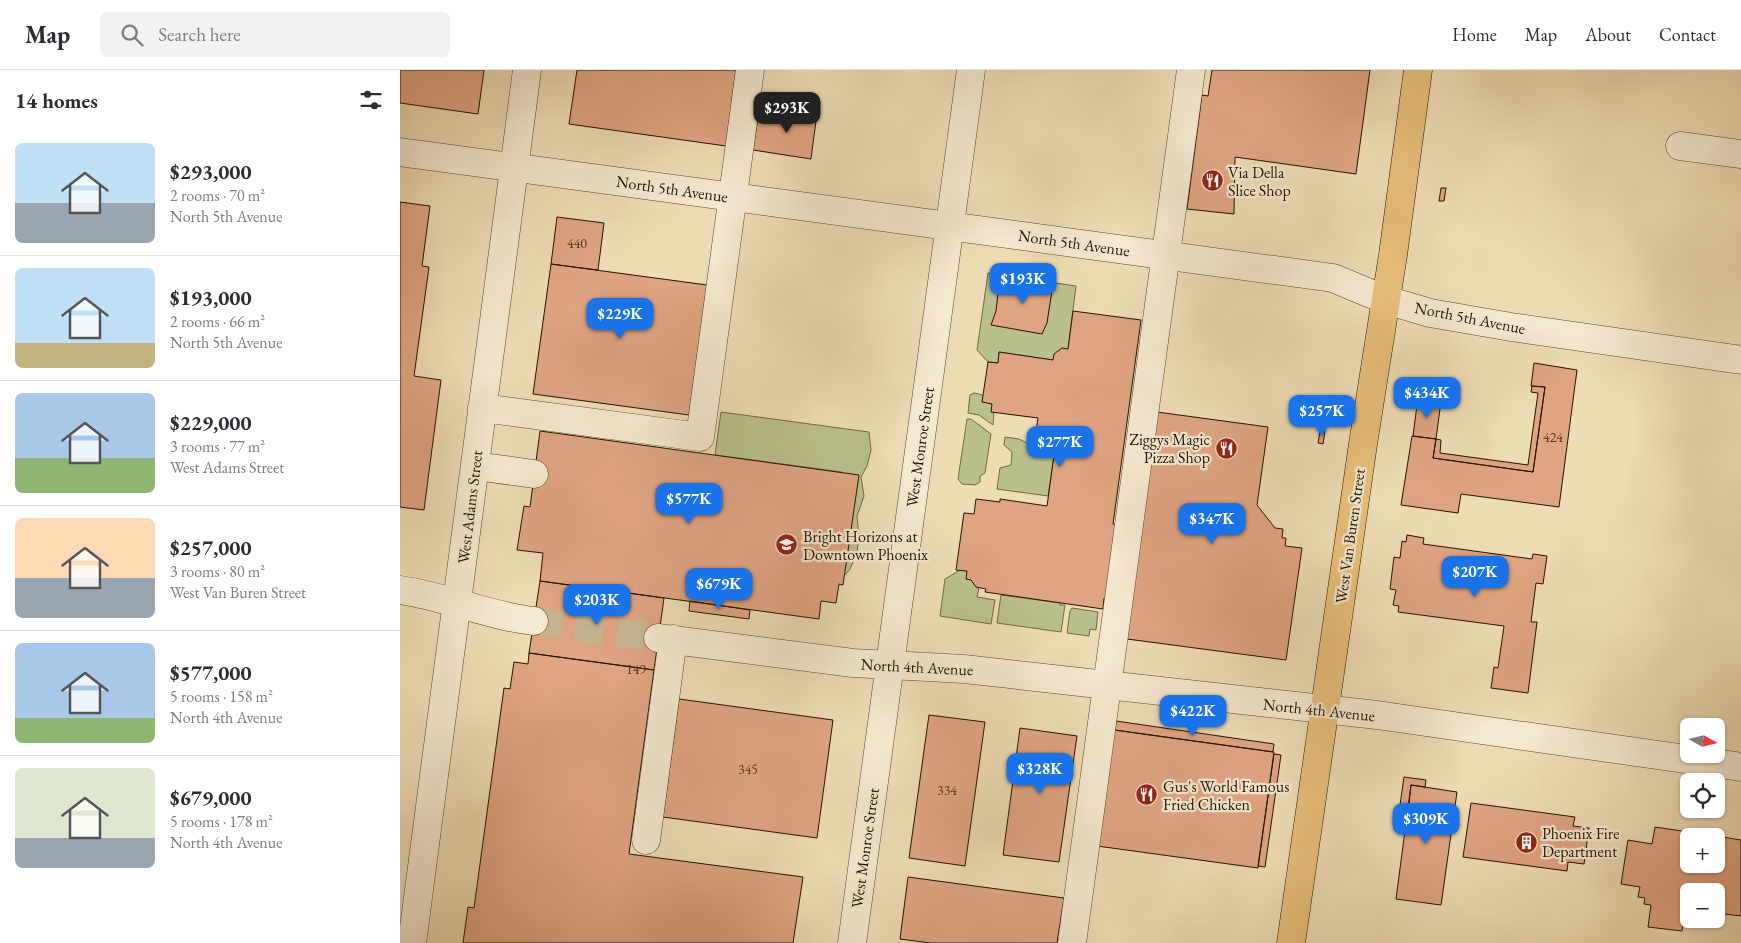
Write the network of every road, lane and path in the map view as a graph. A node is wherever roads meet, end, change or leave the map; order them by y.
1 (527, 70) edge
2 (750, 70) edge
3 (971, 70) edge
4 (1191, 70) edge
5 (1418, 70) edge
6 (1680, 146) dead end
7 (400, 152) edge
8 (1741, 154) edge
9 (514, 167) junction
10 (733, 197) junction
11 (950, 225) junction
12 (1166, 255) junction
13 (1386, 300) junction
14 (1741, 360) edge
15 (482, 408) junction
16 (475, 466) junction
17 (534, 474) dead end
18 (400, 590) edge
19 (456, 603) junction
20 (534, 621) tunnel mouth
21 (890, 666) junction
22 (1107, 686) junction
23 (1326, 710) junction
24 (1741, 767) edge
25 (646, 840) dead end
26 (412, 943) edge
27 (852, 943) edge
28 (1072, 943) edge
29 (1291, 943) edge

1 - 9 street, West Adams Street
2 - 10 street
3 - 11 street, West Monroe Street
4 - 12 street
5 - 13 main road, West Van Buren Street
6 - 8 street
7 - 9 street, North 5th Avenue
9 - 10 street, North 5th Avenue
9 - 15 street, West Adams Street
10 - 11 street, North 5th Avenue
10 - 15 street
11 - 12 street, North 5th Avenue
11 - 21 street, West Monroe Street
12 - 13 street, North 5th Avenue
12 - 22 street
13 - 14 street, North 5th Avenue
13 - 23 main road, West Van Buren Street
15 - 16 street, West Adams Street
16 - 17 street
16 - 19 street, West Adams Street
18 - 19 street
19 - 20 street
19 - 26 street, West Adams Street
21 - 22 street, North 4th Avenue
21 - 25 street, North 4th Avenue
21 - 27 street, West Monroe Street
22 - 23 street, North 4th Avenue
22 - 28 street
23 - 24 street, North 4th Avenue
23 - 29 main road, West Van Buren Street

